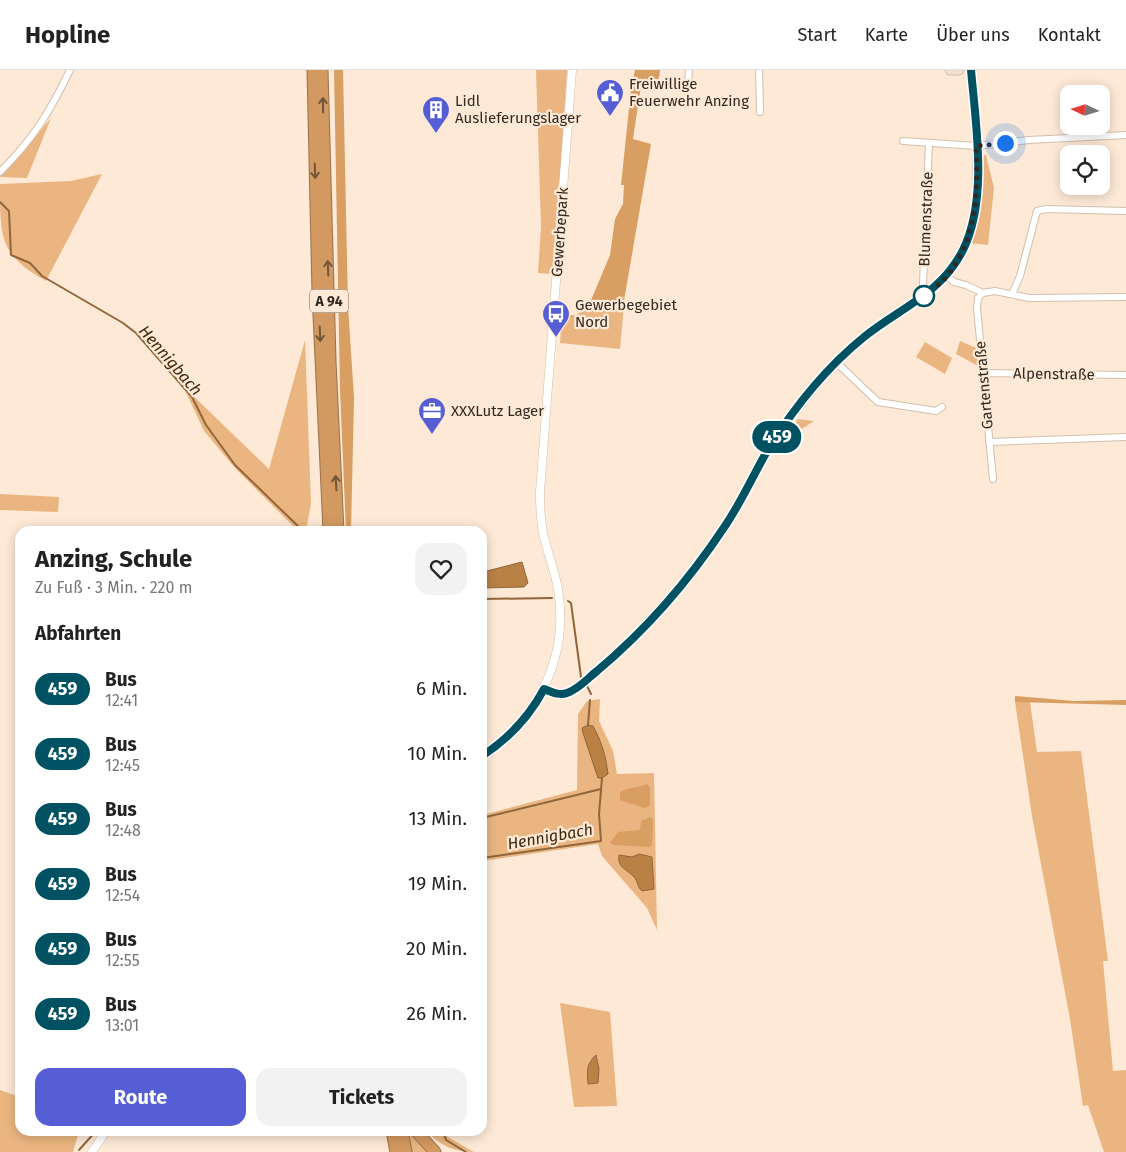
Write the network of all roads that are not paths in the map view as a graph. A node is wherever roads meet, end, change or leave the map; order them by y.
1 (70, 70) edge
2 (313, 70) edge
3 (322, 70) edge
4 (572, 70) edge
5 (689, 70) edge
6 (759, 70) edge
7 (950, 70) edge
8 (959, 70) edge
9 (971, 70) edge
10 (688, 84) dead end
11 (760, 112) dead end
12 (1126, 135) edge
13 (903, 141) dead end
14 (929, 144) junction
15 (976, 146) junction
16 (0, 172) edge
17 (1126, 211) edge
18 (947, 276) junction
19 (983, 293) junction
20 (926, 294) junction
21 (1012, 294) junction
22 (1126, 297) edge
23 (836, 362) junction
24 (982, 373) junction
25 (1126, 375) edge
26 (942, 407) dead end
27 (1126, 437) edge
28 (989, 442) junction
29 (993, 479) dead end
30 (329, 526) edge
31 (338, 526) edge
32 (544, 689) junction
33 (487, 752) edge
34 (103, 1136) edge
35 (394, 1136) edge
36 (395, 1136) edge
37 (397, 1136) edge
38 (421, 1136) edge
39 (92, 1152) edge
40 (391, 1152) edge
41 (396, 1152) edge
42 (406, 1152) edge
43 (435, 1152) edge

1 - 16 street
2 -> 30 highway, A 94
31 -> 3 highway, A 94
4 - 32 street, Gewerbepark
5 - 10 street
6 - 11 street
7 - 8 main road
9 - 15 street
12 - 15 street
13 - 14 street
14 - 15 street
14 - 20 street, Blumenstraße
15 - 18 street
17 - 21 street
18 - 19 street
18 - 20 street
19 - 21 street
19 - 24 street, Gartenstraße
20 - 23 street
21 - 22 street
23 - 26 street
23 - 32 street
24 - 25 street, Alpenstraße
24 - 28 street, Gartenstraße
27 - 28 street
28 - 29 street, Gartenstraße
32 - 33 street, Gewerbepark
34 - 39 street
35 - 40 highway
36 - 41 highway
37 - 42 highway
38 - 43 highway

